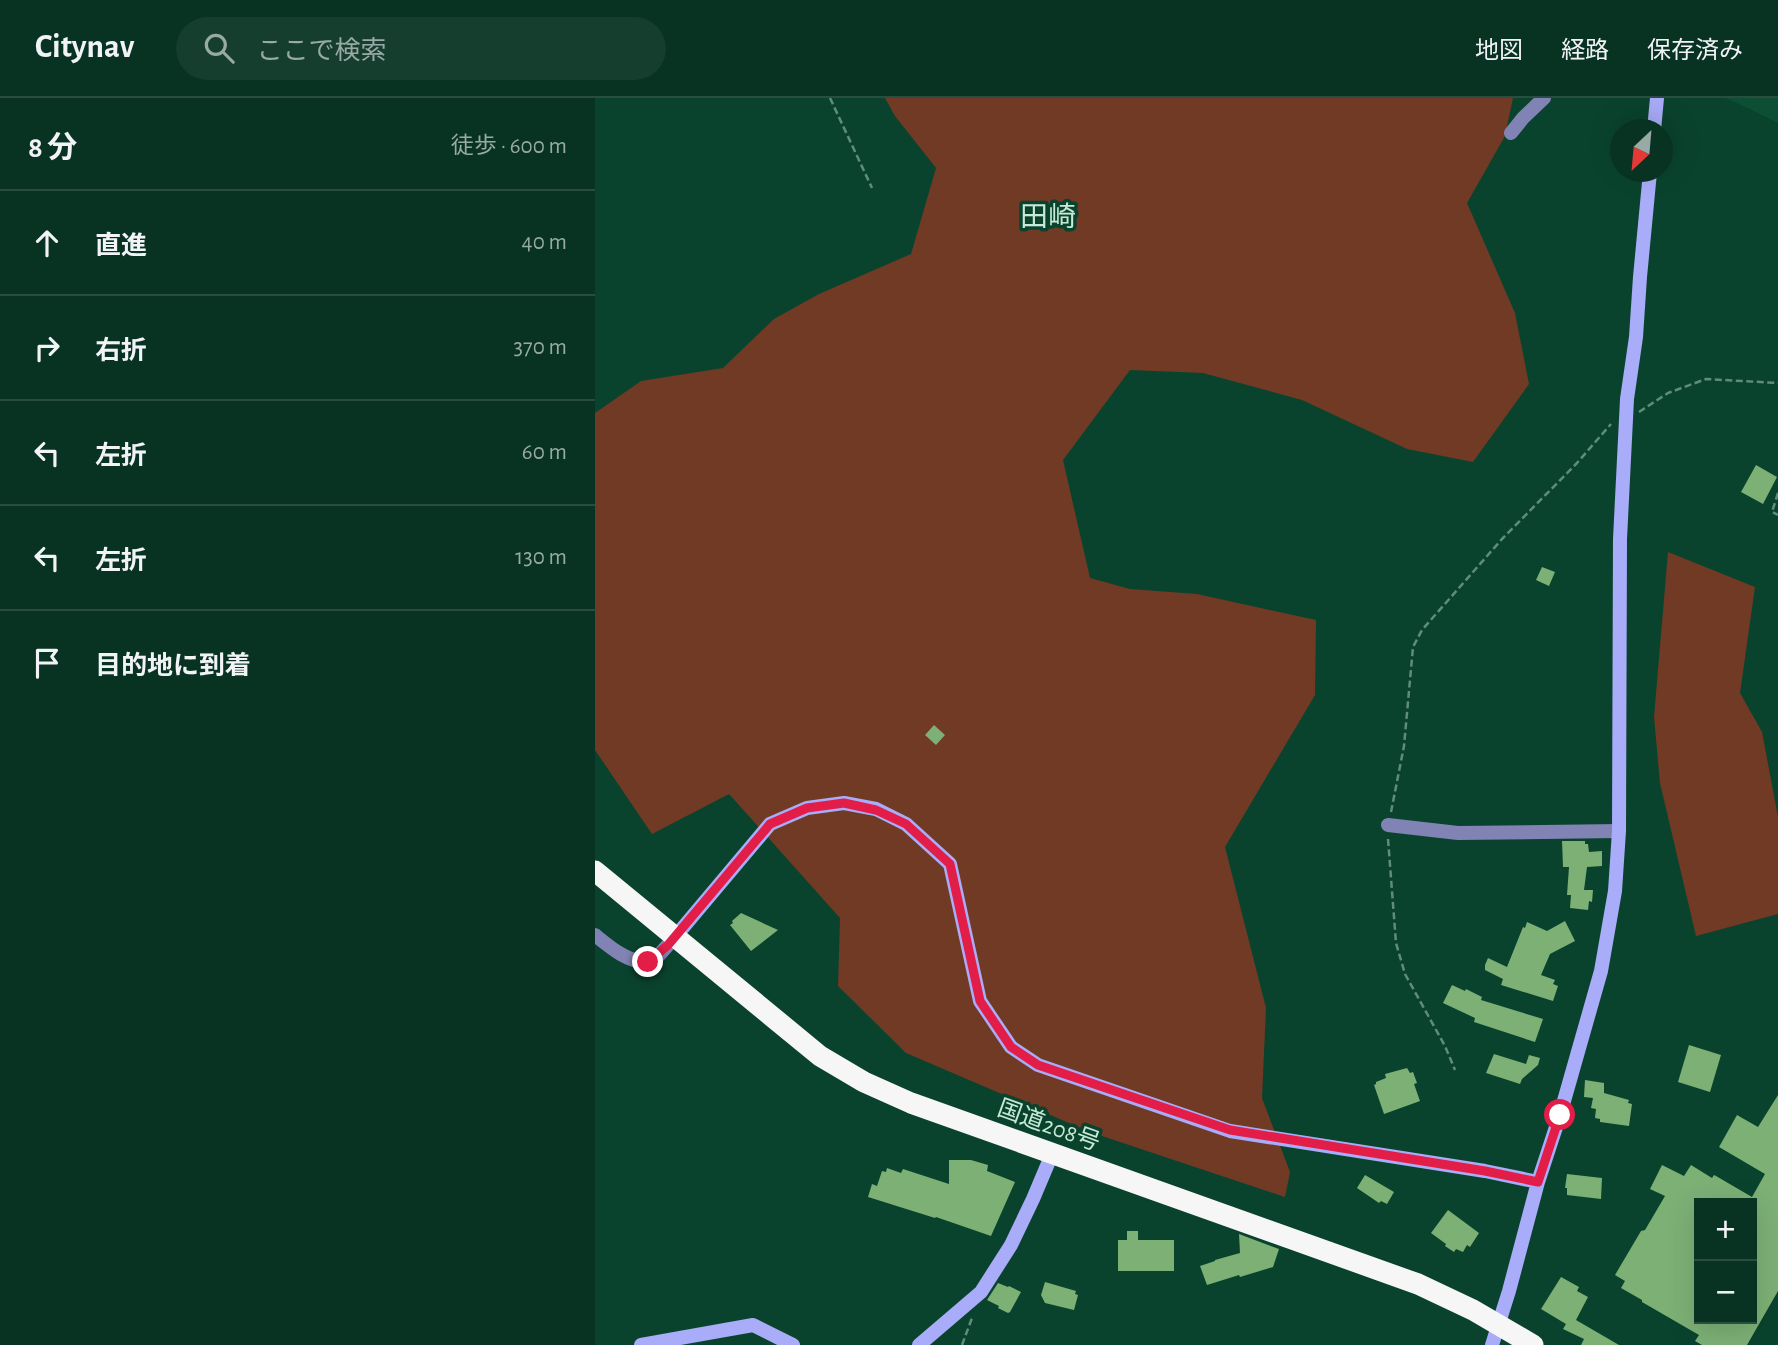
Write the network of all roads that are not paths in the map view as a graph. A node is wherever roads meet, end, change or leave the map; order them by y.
1 (1543, 98) edge
2 (1657, 98) edge
3 (1655, 119) edge
4 (1511, 133) dead end
5 (1649, 182) edge
6 (1388, 825) road end
7 (1619, 831) junction
8 (595, 871) edge
9 (595, 934) edge
10 (675, 937) junction
11 (1052, 1154) junction
12 (1538, 1182) junction
13 (641, 1345) edge
14 (793, 1345) edge
15 (919, 1345) edge
16 (1492, 1345) edge
17 (1533, 1345) edge

1 - 4 street
2 - 3 street
5 - 7 street
6 - 7 street
7 - 12 street
8 - 10 highway, 国道208号
9 - 10 street
10 - 11 highway, 国道208号
10 - 12 street
11 - 15 street
11 - 17 highway, 国道208号
12 - 16 street
13 - 14 street

